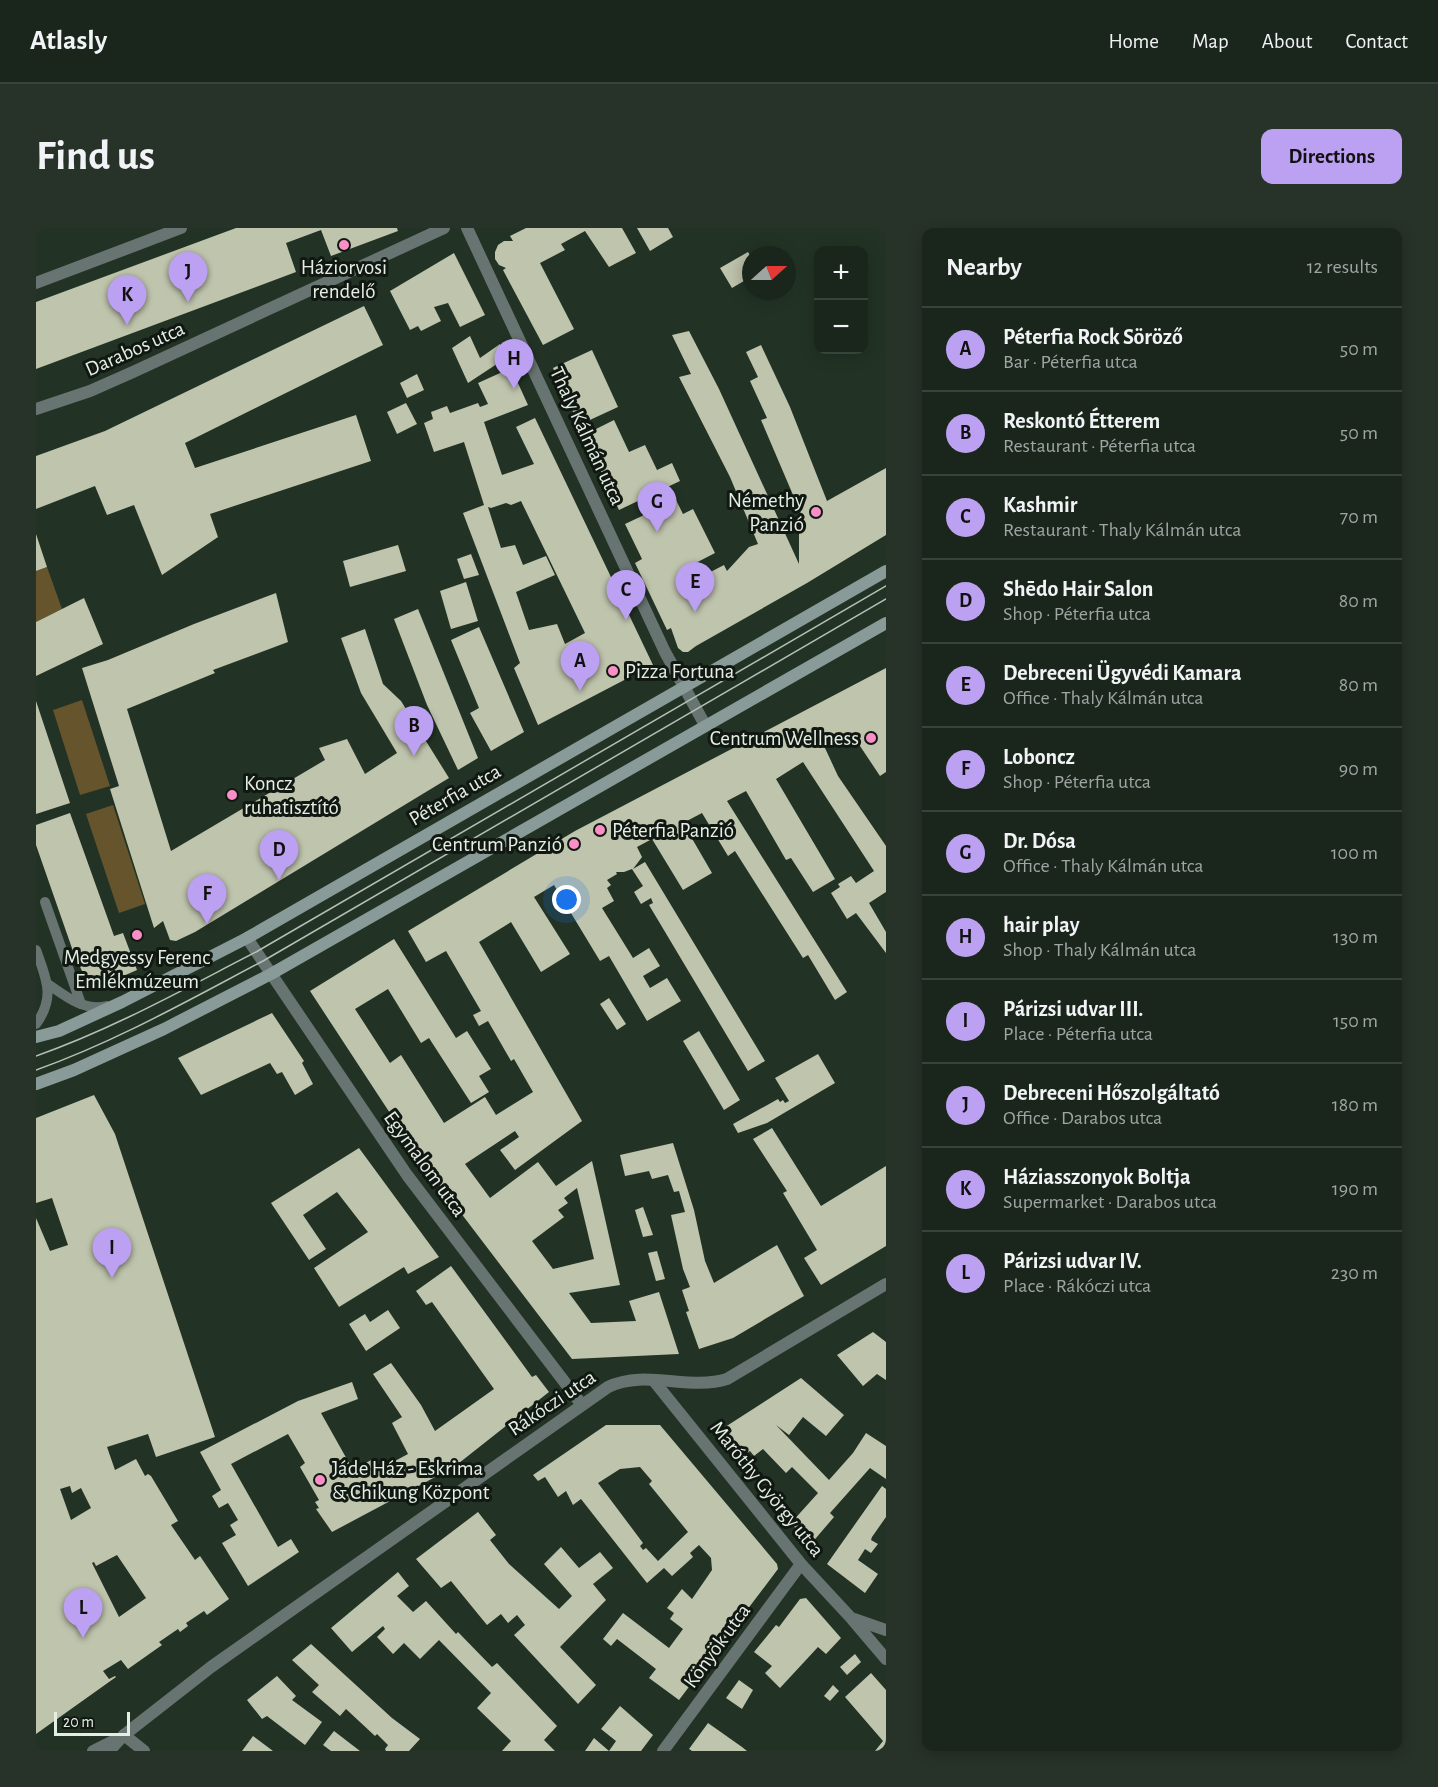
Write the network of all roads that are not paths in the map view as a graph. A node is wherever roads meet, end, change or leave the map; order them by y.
1 (181, 228) edge
2 (444, 228) edge
3 (467, 228) edge
4 (36, 283) edge
5 (36, 409) edge
6 (886, 571) edge
7 (886, 623) edge
8 (683, 686) junction
9 (705, 724) junction
10 (45, 902) dead end
11 (247, 938) junction
12 (36, 950) edge
13 (271, 974) junction
14 (48, 984) junction
15 (122, 1002) junction
16 (81, 1004) junction
17 (36, 1024) edge
18 (36, 1037) edge
19 (36, 1083) edge
20 (886, 1284) edge
21 (654, 1381) junction
22 (582, 1405) junction
23 (801, 1564) junction
24 (852, 1619) junction
25 (886, 1630) edge
26 (886, 1659) edge
27 (124, 1735) junction
28 (93, 1751) edge
29 (109, 1751) edge
30 (144, 1751) edge
31 (663, 1751) edge

1 - 4 street
2 - 5 street, Darabos utca
3 - 8 street, Thaly Kálmán utca
6 - 8 street, Péterfia utca
7 - 9 street
8 - 9 street, Thaly Kálmán utca
8 - 11 street, Péterfia utca
9 - 13 street
10 - 16 lane
11 - 13 street, Egymalom utca
11 - 15 street, Péterfia utca
12 - 14 lane
13 - 19 street
13 - 22 street, Egymalom utca
14 - 16 lane
14 - 17 lane
15 - 16 lane
15 - 18 street, Péterfia utca
20 - 21 street, Rákóczi utca
21 - 22 street, Rákóczi utca
21 - 23 street, Maróthy György utca
22 - 27 street, Rákóczi utca
23 - 24 street, Maróthy György utca
23 - 31 street, Könyök utca
24 - 25 street, Maróthy György utca
24 - 26 street, Maróthy György utca
27 - 28 street, Rákóczi utca
27 - 29 street, Rákóczi utca
27 - 30 street

